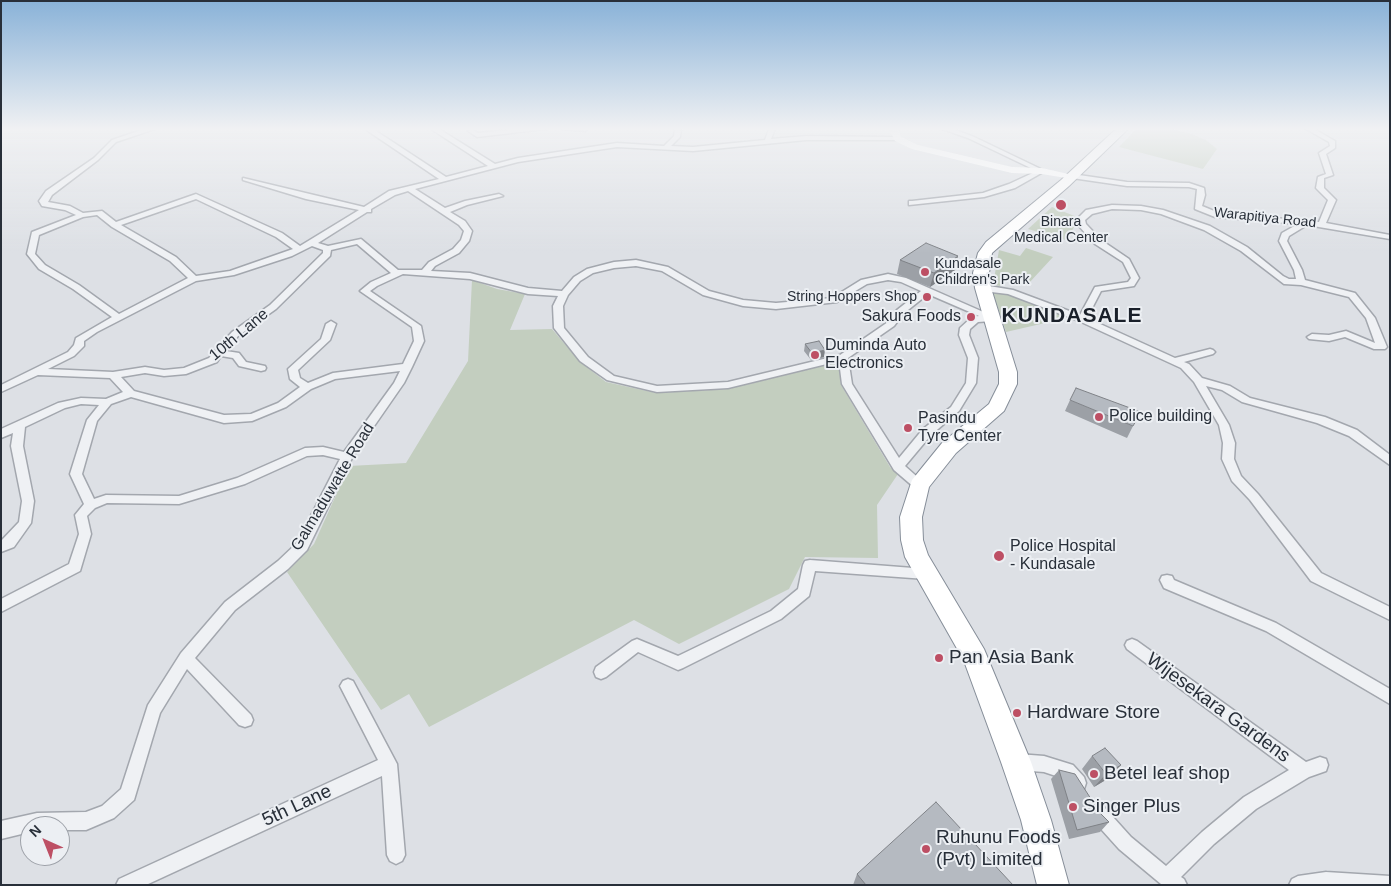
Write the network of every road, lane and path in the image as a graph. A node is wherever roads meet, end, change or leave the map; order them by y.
1 (81, 170) edge
2 (431, 170) edge
3 (472, 170) edge
4 (1019, 170) edge
5 (1040, 170) edge
6 (1042, 170) edge
7 (1044, 170) edge
8 (1078, 170) edge
9 (1328, 170) edge
10 (1072, 176) junction
11 (443, 178) junction
12 (245, 179) dead end
13 (410, 188) junction
14 (499, 196) dead end
15 (912, 203) dead end
16 (368, 210) junction
17 (445, 211) junction
18 (82, 215) junction
19 (1306, 222) junction
20 (1322, 224) junction
21 (115, 225) junction
22 (1390, 237) edge
23 (312, 243) junction
24 (300, 249) junction
25 (327, 249) junction
26 (397, 273) junction
27 (424, 273) junction
28 (194, 279) junction
29 (1301, 282) junction
30 (983, 288) junction
31 (927, 290) junction
32 (564, 294) junction
33 (120, 318) junction
34 (992, 318) junction
35 (1082, 319) junction
36 (331, 324) dead end
37 (1312, 337) dead end
38 (1210, 352) dead end
39 (219, 353) junction
40 (843, 358) junction
41 (1175, 361) junction
42 (407, 367) junction
43 (261, 368) dead end
44 (37, 372) junction
45 (113, 375) junction
46 (1198, 380) junction
47 (307, 387) junction
48 (4, 388) edge
49 (130, 393) junction
50 (107, 402) junction
51 (20, 425) junction
52 (1, 434) edge
53 (347, 457) junction
54 (1390, 461) edge
55 (898, 467) junction
56 (919, 485) junction
57 (91, 505) junction
58 (1, 547) edge
59 (926, 574) junction
60 (1167, 580) dead end
61 (1, 606) edge
62 (1390, 614) edge
63 (1132, 645) dead end
64 (186, 658) junction
65 (601, 672) dead end
66 (348, 686) dead end
67 (1390, 698) edge
68 (244, 720) dead end
69 (1016, 762) junction
70 (389, 764) junction
71 (1320, 765) dead end
72 (1304, 771) junction
73 (1, 830) edge
74 (396, 855) dead end
75 (1173, 882) edge
76 (125, 885) edge
77 (1053, 885) edge
78 (1298, 885) edge
79 (1390, 885) edge

1 - 18 street
2 - 11 street
3 - 11 street
4 - 5 street
6 - 15 street
7 - 10 street
8 - 10 highway
9 - 20 street
10 - 19 street, Warapitiya Road
10 - 30 highway
11 - 13 street
12 - 16 street
13 - 16 street
13 - 17 street
14 - 17 street
16 - 23 street
17 - 27 street
18 - 21 street
18 - 33 street
19 - 20 street, Warapitiya Road
19 - 29 street
20 - 22 street, Warapitiya Road
21 - 24 street
21 - 28 street
23 - 24 street
23 - 25 street
24 - 28 street
25 - 26 street
25 - 39 street, 10th Lane
26 - 27 street, Galmaduwatte Road
26 - 42 street, Galmaduwatte Road
27 - 32 street, Galmaduwatte Road
28 - 33 street
29 - 35 street
29 - 37 street
30 - 34 highway
30 - 35 street
31 - 32 street
31 - 34 street
31 - 40 street
32 - 40 street
33 - 44 street
34 - 55 street
34 - 56 highway
35 - 41 street
36 - 47 street
38 - 41 street
39 - 43 street
39 - 45 street, 10th Lane
40 - 55 street
41 - 46 street
42 - 47 street
42 - 53 street, Galmaduwatte Road
44 - 45 street, 10th Lane
44 - 48 street
45 - 49 street
46 - 54 street
46 - 62 street
47 - 49 street
49 - 50 street
50 - 51 street
50 - 57 street
51 - 52 street
51 - 58 street
53 - 57 street
53 - 64 street, Galmaduwatte Road
55 - 56 street
56 - 59 highway
57 - 61 street
59 - 65 street
59 - 69 highway
60 - 67 street
63 - 72 street, Wijesekara Gardens
64 - 68 street
64 - 73 street, Galmaduwatte Road
66 - 70 street
69 - 75 street
69 - 77 highway
70 - 74 street
70 - 76 street, 5th Lane
71 - 72 street, Wijesekara Gardens
72 - 75 street, Wijesekara Gardens
78 - 79 street

